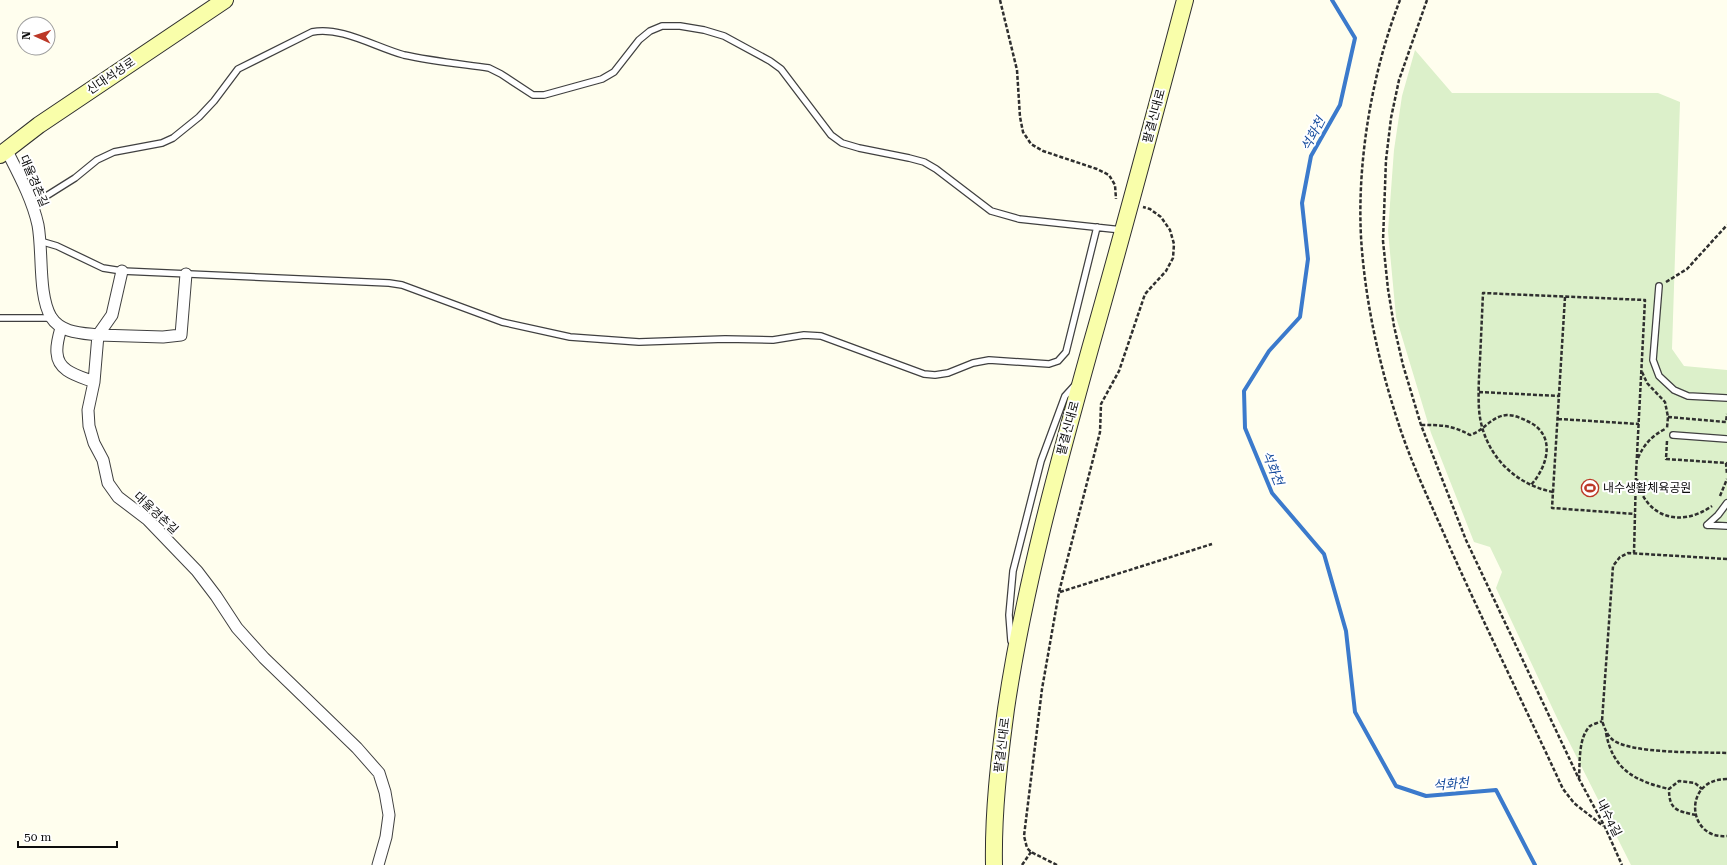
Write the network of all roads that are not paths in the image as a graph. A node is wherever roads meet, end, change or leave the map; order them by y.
1 (225, 0) edge
2 (1185, 0) edge
3 (3, 152) edge
4 (32, 205) junction
5 (1097, 227) junction
6 (1124, 230) junction
7 (40, 241) junction
8 (122, 271) junction
9 (186, 274) junction
10 (1659, 286) road end
11 (0, 318) edge
12 (52, 318) junction
13 (61, 328) junction
14 (98, 335) junction
15 (94, 382) junction
16 (1727, 398) edge
17 (1673, 435) dead end
18 (1727, 439) edge
19 (1727, 503) edge
20 (1727, 526) edge
21 (378, 865) edge
22 (994, 865) edge

1 - 3 main road, 신대석성로
2 - 6 main road, 팔결신대로
3 - 4 street, 대율경촌길
4 - 5 lane
4 - 7 street, 대율경촌길
5 - 6 lane
5 - 9 lane
6 - 22 main road, 팔결신대로
7 - 8 lane
7 - 12 street, 대율경촌길
8 - 9 lane
8 - 14 street
9 - 14 street
10 - 16 lane
11 - 12 lane
12 - 13 street, 대율경촌길
13 - 14 street
13 - 15 street
14 - 15 street, 대율경촌길
15 - 21 street, 대율경촌길
17 - 18 lane
19 - 20 lane

